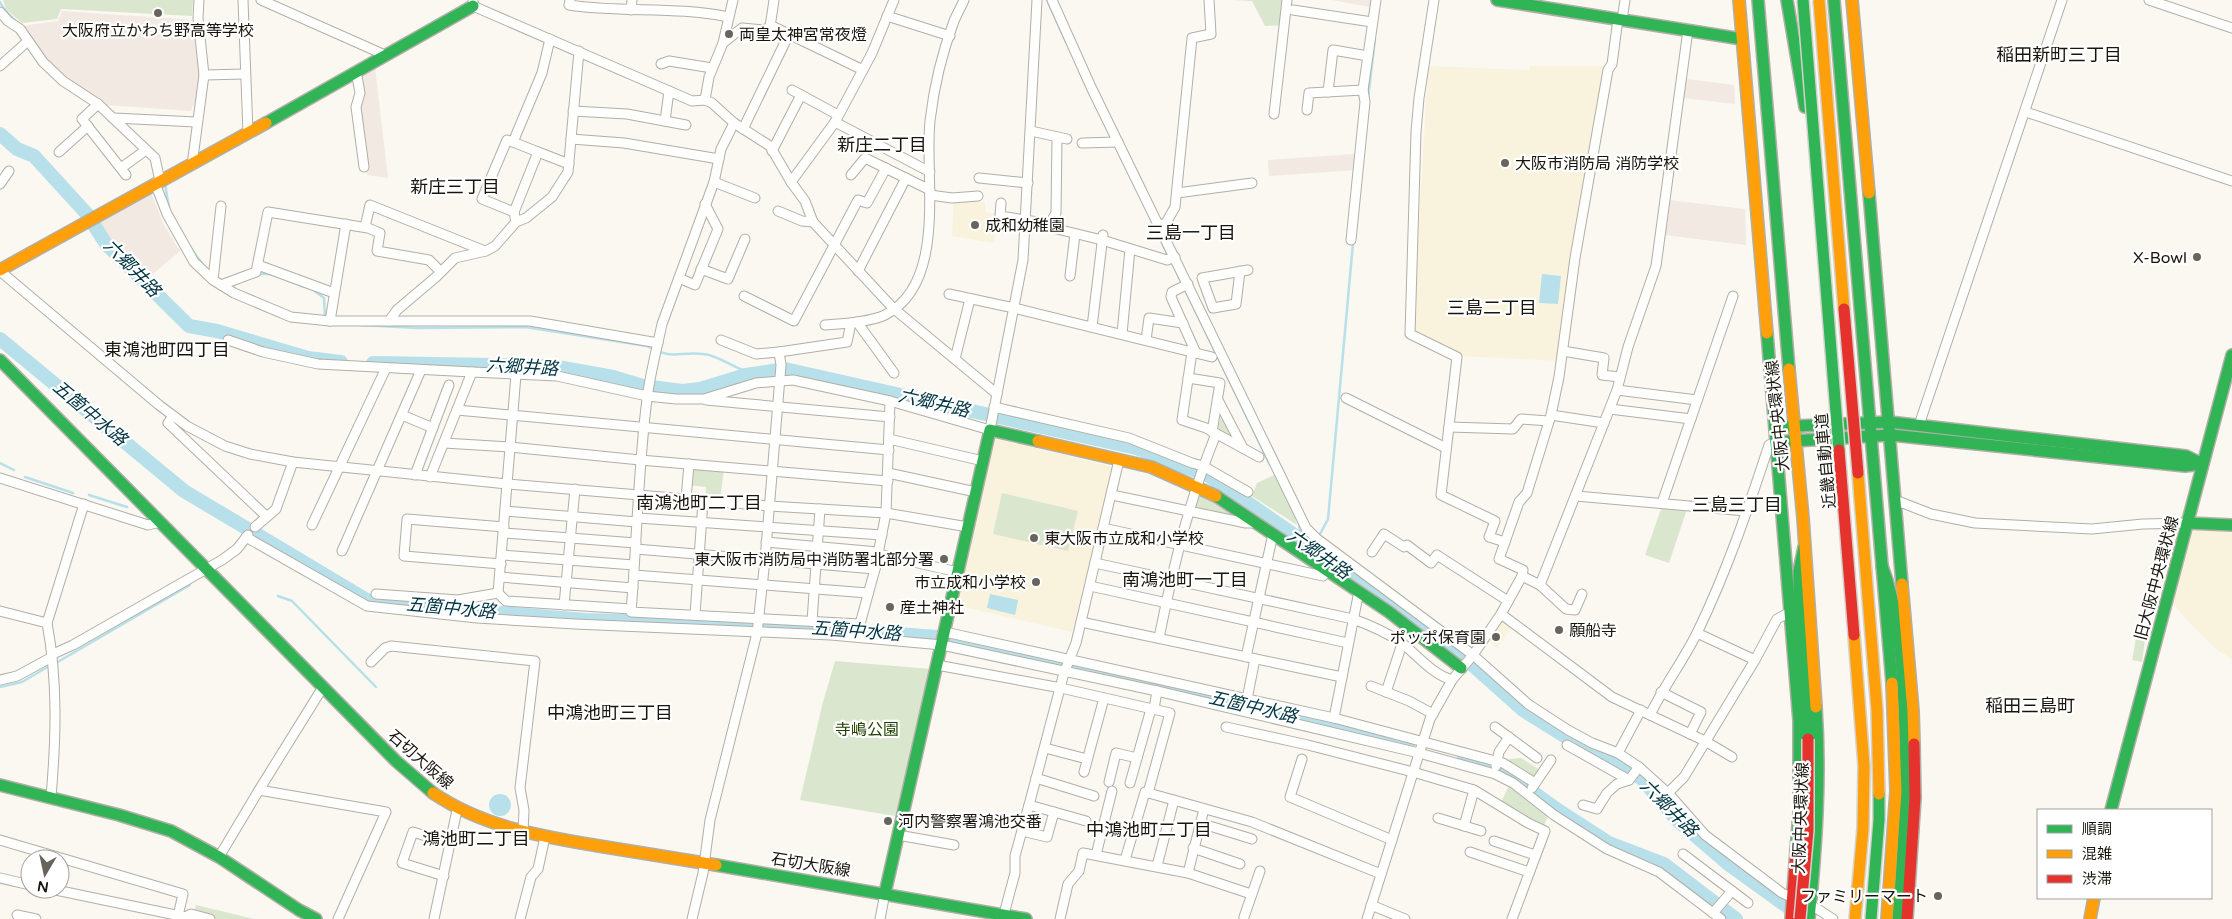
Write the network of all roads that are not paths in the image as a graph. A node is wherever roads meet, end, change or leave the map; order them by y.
1 (199, 0) edge
2 (243, 0) edge
3 (261, 0) edge
4 (570, 0) edge
5 (601, 0) edge
6 (632, 0) edge
7 (732, 0) edge
8 (774, 0) edge
9 (894, 0) edge
10 (964, 0) edge
11 (1036, 0) edge
12 (1052, 0) edge
13 (1209, 0) edge
14 (1287, 0) edge
15 (1376, 0) edge
16 (1434, 0) edge
17 (1497, 0) edge
18 (1625, 0) edge
19 (1739, 0) edge
20 (1750, 0) edge
21 (1758, 0) edge
22 (1787, 0) edge
23 (1819, 0) edge
24 (1834, 0) edge
25 (1852, 0) edge
26 (2062, 0) edge
27 (2150, 0) edge
28 (1512, 1) edge
29 (1801, 2) edge
30 (473, 3) edge
31 (600, 10) junction
32 (631, 10) junction
33 (1293, 10) dead end
34 (0, 12) edge
35 (887, 16) junction
36 (728, 17) junction
37 (1620, 20) junction
38 (1372, 22) junction
39 (770, 25) junction
40 (2232, 28) edge
41 (1688, 30) junction
42 (789, 34) junction
43 (950, 36) junction
44 (1742, 38) junction
45 (550, 39) junction
46 (28, 42) junction
47 (723, 44) junction
48 (579, 51) junction
49 (385, 55) junction
50 (1368, 56) junction
51 (662, 64) dead end
52 (0, 65) edge
53 (712, 68) junction
54 (863, 70) junction
55 (356, 71) junction
56 (1858, 72) junction
57 (245, 74) junction
58 (204, 75) junction
59 (1746, 82) junction
60 (792, 90) dead end
61 (1363, 90) junction
62 (669, 91) junction
63 (1328, 92) junction
64 (801, 95) junction
65 (705, 100) junction
66 (98, 104) junction
67 (1306, 110) dead end
68 (573, 111) junction
69 (2026, 112) junction
70 (1274, 114) dead end
71 (114, 118) junction
72 (837, 119) junction
73 (666, 121) junction
74 (196, 122) junction
75 (734, 123) junction
76 (686, 125) dead end
77 (88, 126) junction
78 (743, 129) junction
79 (1031, 131) junction
80 (248, 133) junction
81 (1057, 137) junction
82 (571, 139) junction
83 (1067, 139) dead end
84 (513, 142) junction
85 (1118, 142) junction
86 (1082, 143) dead end
87 (146, 150) junction
88 (772, 151) junction
89 (59, 152) dead end
90 (538, 152) junction
91 (719, 159) junction
92 (1753, 160) junction
93 (568, 164) junction
94 (192, 165) junction
95 (1847, 166) junction
96 (364, 167) dead end
97 (886, 168) junction
98 (9, 171) dead end
99 (930, 172) junction
100 (851, 175) dead end
101 (906, 178) junction
102 (979, 178) dead end
103 (2232, 181) edge
104 (157, 182) junction
105 (714, 182) junction
106 (791, 182) junction
107 (1028, 183) junction
108 (1252, 183) dead end
109 (0, 184) edge
110 (930, 193) junction
111 (1177, 193) junction
112 (978, 196) dead end
113 (755, 198) dead end
114 (1001, 203) dead end
115 (705, 204) junction
116 (1820, 205) junction
117 (221, 206) dead end
118 (778, 211) dead end
119 (514, 212) junction
120 (1026, 221) junction
121 (516, 222) junction
122 (813, 222) junction
123 (346, 224) junction
124 (1050, 224) junction
125 (1159, 225) junction
126 (365, 228) junction
127 (1075, 234) junction
128 (1102, 237) junction
129 (745, 239) dead end
130 (1351, 240) dead end
131 (834, 244) junction
132 (1130, 249) junction
133 (486, 251) junction
134 (1175, 257) junction
135 (258, 266) junction
136 (701, 269) junction
137 (0, 271) edge
138 (440, 271) junction
139 (858, 271) junction
140 (1070, 276) dead end
141 (213, 277) junction
142 (679, 278) junction
143 (221, 285) junction
144 (1205, 287) junction
145 (1190, 288) junction
146 (334, 293) junction
147 (949, 294) dead end
148 (744, 296) dead end
149 (1733, 296) dead end
150 (970, 298) junction
151 (893, 308) junction
152 (1014, 308) junction
153 (330, 321) junction
154 (388, 321) junction
155 (854, 322) junction
156 (1183, 323) junction
157 (825, 325) dead end
158 (1092, 327) junction
159 (1122, 334) junction
160 (1786, 337) junction
161 (228, 340) dead end
162 (721, 340) dead end
163 (1146, 340) junction
164 (658, 343) junction
165 (1563, 351) junction
166 (778, 352) junction
167 (1194, 352) junction
168 (2232, 355) edge
169 (1212, 357) dead end
170 (955, 359) junction
171 (0, 360) edge
172 (386, 368) junction
173 (421, 370) junction
174 (472, 372) junction
175 (894, 373) dead end
176 (516, 375) junction
177 (1620, 377) junction
178 (780, 378) junction
179 (1188, 378) junction
180 (449, 385) dead end
181 (1617, 390) junction
182 (647, 394) junction
183 (997, 394) junction
184 (1346, 398) dead end
185 (704, 399) junction
186 (1218, 399) junction
187 (1698, 400) junction
188 (890, 401) junction
189 (777, 407) junction
190 (994, 408) junction
191 (1610, 409) junction
192 (457, 410) junction
193 (513, 414) junction
194 (402, 415) junction
195 (173, 416) junction
196 (890, 417) junction
197 (1550, 418) junction
198 (1691, 420) junction
199 (1870, 422) junction
200 (1890, 422) junction
201 (1604, 423) junction
202 (1919, 425) junction
203 (990, 426) junction
204 (1794, 426) junction
205 (1448, 427) junction
206 (1775, 427) junction
207 (432, 428) junction
208 (644, 428) junction
209 (1214, 433) junction
210 (1891, 434) junction
211 (1871, 436) junction
212 (775, 438) junction
213 (889, 439) junction
214 (1796, 440) junction
215 (444, 442) junction
216 (1772, 443) junction
217 (510, 446) junction
218 (1243, 448) junction
219 (1446, 448) junction
220 (889, 450) junction
221 (1259, 457) dead end
222 (640, 460) junction
223 (1119, 460) junction
224 (983, 461) junction
225 (293, 462) junction
226 (689, 464) junction
227 (2202, 464) junction
228 (340, 467) junction
229 (1202, 468) junction
230 (378, 471) junction
231 (772, 471) junction
232 (415, 475) junction
233 (430, 477) junction
234 (888, 477) junction
235 (0, 478) edge
236 (507, 484) junction
237 (1196, 486) junction
238 (574, 489) junction
239 (976, 492) junction
240 (1248, 492) dead end
241 (639, 495) junction
242 (1112, 495) junction
243 (1576, 496) junction
244 (686, 499) junction
245 (1894, 500) junction
246 (703, 501) junction
247 (84, 504) junction
248 (1662, 504) junction
249 (768, 506) junction
250 (820, 509) junction
251 (505, 511) junction
252 (1746, 511) junction
253 (1188, 512) junction
254 (886, 513) junction
255 (266, 516) junction
256 (573, 516) junction
257 (638, 520) junction
258 (161, 522) junction
259 (702, 523) junction
260 (1258, 523) junction
261 (2187, 523) junction
262 (312, 525) dead end
263 (2232, 525) edge
264 (255, 527) dead end
265 (767, 527) junction
266 (968, 528) junction
267 (1104, 528) junction
268 (504, 530) junction
269 (819, 530) junction
270 (1273, 534) junction
271 (882, 535) junction
272 (570, 538) junction
273 (766, 542) junction
274 (1505, 542) junction
275 (1180, 545) junction
276 (636, 546) junction
277 (818, 546) junction
278 (1804, 547) junction
279 (342, 551) dead end
280 (1372, 552) dead end
281 (878, 553) junction
282 (700, 554) junction
283 (502, 560) junction
284 (568, 560) junction
285 (765, 560) junction
286 (1095, 563) junction
287 (816, 564) junction
288 (1267, 564) junction
289 (1882, 566) junction
290 (207, 569) junction
291 (875, 569) junction
292 (634, 570) junction
293 (1328, 570) junction
294 (958, 572) junction
295 (1522, 576) junction
296 (500, 577) junction
297 (697, 579) junction
298 (1171, 580) junction
299 (566, 582) junction
300 (763, 584) junction
301 (1540, 585) junction
302 (1090, 586) junction
303 (633, 588) junction
304 (815, 588) junction
305 (1359, 591) junction
306 (498, 593) junction
307 (868, 593) junction
308 (376, 594) dead end
309 (1582, 594) dead end
310 (433, 598) junction
311 (1259, 598) junction
312 (1508, 601) junction
313 (1166, 603) junction
314 (564, 605) junction
315 (631, 609) junction
316 (0, 611) edge
317 (1790, 612) junction
318 (430, 614) junction
319 (1501, 614) junction
320 (695, 615) junction
321 (759, 618) junction
322 (1353, 619) junction
323 (812, 621) junction
324 (1081, 622) junction
325 (1254, 622) junction
326 (47, 623) junction
327 (757, 631) junction
328 (1697, 633) junction
329 (944, 638) junction
330 (1159, 638) junction
331 (1348, 643) junction
332 (1402, 644) junction
333 (52, 656) junction
334 (1471, 656) junction
335 (1251, 658) junction
336 (1755, 660) junction
337 (371, 662) dead end
338 (937, 665) junction
339 (1068, 665) junction
340 (1461, 668) junction
341 (1342, 677) junction
342 (0, 680) edge
343 (1452, 680) junction
344 (1371, 686) dead end
345 (323, 687) junction
346 (1061, 688) junction
347 (1157, 691) junction
348 (1386, 692) junction
349 (1662, 692) junction
350 (1104, 698) junction
351 (1247, 699) junction
352 (1152, 709) junction
353 (1640, 710) junction
354 (1433, 714) junction
355 (1650, 715) junction
356 (1334, 718) junction
357 (1226, 727) dead end
358 (1495, 728) dead end
359 (1690, 734) junction
360 (1509, 738) junction
361 (1422, 741) junction
362 (1705, 741) junction
363 (1567, 745) dead end
364 (1045, 748) junction
365 (1419, 753) junction
366 (1618, 753) junction
367 (1137, 758) junction
368 (1537, 758) dead end
369 (1732, 758) dead end
370 (1087, 759) junction
371 (1302, 759) dead end
372 (1551, 760) dead end
373 (1497, 761) junction
374 (1639, 768) junction
375 (1084, 772) dead end
376 (1414, 772) junction
377 (1495, 774) junction
378 (1036, 778) junction
379 (1629, 780) junction
380 (1130, 783) dead end
381 (1535, 783) junction
382 (0, 785) edge
383 (259, 790) junction
384 (1474, 790) junction
385 (1148, 793) junction
386 (1527, 794) junction
387 (1668, 794) junction
388 (1094, 796) dead end
389 (51, 798) junction
390 (1174, 800) junction
391 (1028, 805) junction
392 (1583, 805) dead end
393 (1204, 809) junction
394 (2112, 809) edge
395 (457, 810) junction
396 (1054, 812) junction
397 (1554, 815) junction
398 (1438, 818) dead end
399 (1086, 821) dead end
400 (1200, 823) junction
401 (1464, 826) junction
402 (1545, 830) junction
403 (1022, 831) junction
404 (1481, 831) dead end
405 (523, 832) junction
406 (898, 835) junction
407 (545, 837) junction
408 (1252, 839) dead end
409 (0, 840) edge
410 (1392, 840) junction
411 (1494, 841) dead end
412 (451, 844) junction
413 (954, 846) dead end
414 (1193, 848) junction
415 (1470, 852) dead end
416 (1683, 854) dead end
417 (1096, 855) junction
418 (1535, 855) junction
419 (219, 856) junction
420 (1125, 860) junction
421 (704, 863) junction
422 (1240, 864) dead end
423 (1157, 866) junction
424 (1260, 871) dead end
425 (1188, 872) junction
426 (1528, 872) junction
427 (1381, 874) junction
428 (444, 876) junction
429 (0, 878) edge
430 (20, 882) edge
431 (1732, 890) junction
432 (70, 893) edge
433 (885, 893) junction
434 (1250, 894) junction
435 (1793, 899) junction
436 (2094, 899) edge
437 (1748, 903) dead end
438 (1371, 905) junction
439 (968, 907) junction
440 (1004, 914) junction
441 (17, 915) dead end
442 (1718, 916) edge
443 (1802, 916) edge
444 (182, 917) edge
445 (1244, 917) dead end
446 (36, 919) edge
447 (210, 919) edge
448 (316, 919) edge
449 (338, 919) edge
450 (434, 919) edge
451 (520, 919) edge
452 (692, 919) edge
453 (880, 919) edge
454 (965, 919) edge
455 (1026, 919) edge
456 (1060, 919) edge
457 (1367, 919) edge
458 (1405, 919) edge
459 (1512, 919) edge
460 (1833, 919) edge
461 (1855, 919) edge
462 (1871, 919) edge
463 (1887, 919) edge
464 (1898, 919) edge
465 (1906, 919) edge
466 (2090, 919) edge

1 - 58 street
2 - 57 street
3 - 49 street
4 - 31 street
5 - 31 street
6 - 32 street
7 - 36 street
8 - 39 street
9 - 35 street
10 - 43 street
11 - 79 street
12 - 85 street
13 - 111 street
14 - 70 street
15 - 38 street
16 - 205 street
17 - 28 main road
18 - 37 street
19 - 44 main road
20 - 59 main road
21 - 160 main road, 大阪中央環状線
22 - 116 main road, bridge
23 - 462 main road, 近畿自動車道, bridge
24 - 95 main road
25 - 56 main road
26 - 69 street
27 - 40 street
28 - 37 main road
29 - 116 main road, 近畿自動車道, bridge
30 - 45 street
30 - 49 main road
31 - 32 street
32 - 36 street
33 - 38 street
34 - 46 street
35 - 43 street
35 - 54 street
36 - 47 street
37 - 41 main road
37 - 165 street
38 - 50 street
39 - 42 street
39 - 47 street
41 - 44 main road
41 - 177 street
42 - 54 street
42 - 78 street
43 - 99 street
44 - 59 main road
45 - 48 street
45 - 84 street
46 - 52 street
46 - 66 street
47 - 53 street
48 - 62 street
48 - 68 street
49 - 55 main road
50 - 61 street
50 - 63 street
51 - 53 street
53 - 65 street
54 - 72 street
55 - 80 main road
55 - 96 street
56 - 95 main road
56 - 200 main road
57 - 58 street
57 - 80 street
58 - 74 street
59 - 92 main road
60 - 64 street
61 - 63 street
61 - 130 street
62 - 65 street
62 - 73 street
63 - 67 street
64 - 72 street
64 - 88 street
65 - 75 street
66 - 71 street
66 - 77 street
68 - 73 street
68 - 82 street
69 - 103 street
69 - 202 street
71 - 74 street
71 - 87 street
72 - 99 street
72 - 106 street
73 - 76 street
74 - 94 street
75 - 78 street
75 - 91 street
77 - 87 street
77 - 89 street
78 - 88 street
79 - 81 street
79 - 107 street
80 - 94 main road
81 - 83 street
81 - 124 street
82 - 91 street
82 - 93 street
84 - 90 street
84 - 119 street
85 - 86 street
85 - 125 street
87 - 104 street
88 - 106 street
90 - 93 street
90 - 119 street
91 - 105 street
92 - 160 main road
92 - 206 main road
93 - 121 street
94 - 104 main road
95 - 199 main road
97 - 100 street
97 - 101 street
97 - 131 street
98 - 109 street
99 - 110 street
101 - 110 street
101 - 139 street
102 - 107 street
104 - 137 main road
104 - 141 street
105 - 113 street
105 - 115 street
106 - 122 street
107 - 120 street
108 - 111 street
110 - 112 street
110 - 151 street
111 - 125 street
114 - 120 street
115 - 136 street
115 - 142 street
116 - 461 main road, 近畿自動車道, bridge
117 - 141 street
118 - 122 street
119 - 121 street
120 - 124 street
120 - 152 street
121 - 133 street
122 - 131 street
123 - 126 street
123 - 135 street
123 - 146 street
124 - 127 street
125 - 134 street
126 - 133 street
126 - 138 street
127 - 128 street
127 - 140 street
128 - 132 street
128 - 158 street
129 - 136 street
131 - 139 street
131 - 148 street
132 - 134 street
132 - 159 street
133 - 138 street
134 - 145 street
135 - 143 street
135 - 146 street
136 - 142 street
137 - 195 street
138 - 154 street
139 - 151 street
141 - 143 street
142 - 164 street
143 - 153 street
144 - 144 street
144 - 145 street
145 - 156 street
145 - 334 street
146 - 153 street
147 - 150 street
149 - 187 street
150 - 152 street
150 - 170 street
151 - 155 street
151 - 170 street
152 - 158 street
152 - 183 street
153 - 154 street
154 - 164 street
155 - 157 street
155 - 166 street
155 - 175 street
156 - 163 street
156 - 167 street
158 - 159 street
159 - 163 street
160 - 204 main road, 大阪中央環状線
161 - 172 street
162 - 166 street
163 - 167 street
164 - 182 street
165 - 177 street
165 - 197 street
166 - 178 street
167 - 169 street
167 - 179 street
168 - 227 main road, 旧大阪中央環状線
170 - 183 street
171 - 258 main road, 石切大阪線
172 - 173 street
172 - 228 street
173 - 174 street
173 - 194 street
174 - 176 street
174 - 192 street
176 - 182 street
176 - 193 street
177 - 181 street
178 - 185 street
178 - 188 street
178 - 189 street
179 - 186 street
179 - 209 street
180 - 207 street
181 - 187 street
181 - 191 street
182 - 185 street
182 - 208 street
183 - 190 street
184 - 219 street
185 - 189 street
186 - 209 street
186 - 218 street
187 - 198 street
188 - 196 street
188 - 203 street
189 - 196 street
189 - 212 street
190 - 203 street
190 - 229 street
191 - 198 street
191 - 201 street
192 - 193 street
192 - 215 street
193 - 208 street
193 - 217 street
194 - 207 street
194 - 230 street
195 - 225 street
195 - 255 street
196 - 213 street
197 - 201 street
197 - 205 street
197 - 274 street
198 - 248 street
199 - 200 main road
199 - 204 main road
199 - 211 main road
200 - 202 main road
200 - 210 main road
201 - 243 street
202 - 227 main road
203 - 223 main road
203 - 224 main road
204 - 206 main road
204 - 214 main road, 大阪中央環状線
205 - 219 street
206 - 216 main road
207 - 232 street
208 - 212 street
208 - 222 street
209 - 218 street
209 - 229 street
210 - 211 main road
210 - 227 main road
210 - 245 main road
211 - 214 main road
211 - 289 main road
212 - 220 street
212 - 231 street
213 - 220 street
213 - 224 street
214 - 216 main road
214 - 278 main road, 大阪中央環状線
215 - 217 street
215 - 233 street
216 - 252 street
216 - 317 main road
217 - 222 street
217 - 236 street
218 - 221 street
219 - 274 street
220 - 234 street
222 - 226 street
222 - 241 street
223 - 237 main road
223 - 242 street
224 - 239 main road
225 - 228 street
225 - 255 street
226 - 231 street
226 - 244 street
227 - 261 main road, 旧大阪中央環状線
228 - 230 street
228 - 262 street
229 - 237 street
229 - 240 street
230 - 232 street
230 - 279 street
231 - 234 street
231 - 249 street
232 - 233 street
233 - 236 street
234 - 239 street
234 - 254 street
235 - 247 street
236 - 238 street
236 - 251 street
237 - 253 street
237 - 260 main road
238 - 241 street
238 - 256 street
239 - 266 main road
241 - 244 street
241 - 257 street
242 - 253 street
242 - 267 street
243 - 248 street
243 - 301 street
244 - 246 street
245 - 261 street
245 - 465 main road
246 - 249 street
246 - 259 street
247 - 258 street
247 - 326 street
248 - 252 street
249 - 250 street
249 - 265 street
250 - 254 street
250 - 269 street
251 - 256 street
251 - 268 street
252 - 328 street
253 - 260 street
253 - 275 street
254 - 266 street
254 - 271 street
255 - 264 street
256 - 257 street
256 - 272 street
257 - 259 street
257 - 276 street
258 - 290 main road, 石切大阪線
259 - 265 street
259 - 282 street
260 - 270 main road
261 - 263 main road
261 - 394 main road, 旧大阪中央環状線
265 - 269 street
265 - 273 street
266 - 294 main road
267 - 275 street
267 - 286 street
268 - 272 street
268 - 283 street
268 - 283 street
269 - 271 street
269 - 277 street
270 - 288 street
270 - 293 main road
271 - 281 street
272 - 276 street
272 - 284 street
273 - 277 street
273 - 285 street
274 - 295 street
275 - 288 street
275 - 298 street
276 - 282 street
276 - 292 street
277 - 281 street
277 - 287 street
278 - 443 main road, bridge
278 - 443 main road, 大阪中央環状線
280 - 312 street
281 - 291 street
281 - 294 street
282 - 285 street
282 - 297 street
283 - 284 street
283 - 296 street
284 - 292 street
284 - 299 street
285 - 287 street
285 - 300 street
286 - 298 street
286 - 302 street
287 - 291 street
287 - 304 street
288 - 293 street
288 - 311 street
289 - 463 main road
289 - 464 main road
290 - 318 street
290 - 333 street
290 - 345 main road, 石切大阪線
291 - 307 street
292 - 297 street
292 - 303 street
293 - 305 main road
294 - 329 main road
295 - 301 street
295 - 312 street
296 - 299 street
296 - 306 street
297 - 300 street
297 - 320 street
298 - 311 street
298 - 313 street
299 - 303 street
299 - 314 street
300 - 304 street
300 - 321 street
301 - 309 street
302 - 313 street
302 - 324 street
303 - 315 street
304 - 307 street
304 - 323 street
305 - 322 street
305 - 340 main road
306 - 310 street
306 - 314 street
307 - 323 street
308 - 310 street
310 - 318 street
311 - 322 street
311 - 325 street
312 - 319 street
313 - 325 street
313 - 330 street
314 - 315 street
315 - 320 street
316 - 326 street
317 - 336 street
317 - 435 main road
318 - 327 street
319 - 334 street
319 - 353 street
320 - 321 street
321 - 323 street
321 - 327 street
322 - 331 street
322 - 332 street
324 - 330 street
324 - 339 street
325 - 331 street
325 - 335 street
326 - 333 street
327 - 329 street
327 - 421 street
328 - 336 street
328 - 349 street
329 - 338 main road
329 - 339 street
329 - 339 street
330 - 335 street
331 - 341 street
332 - 343 street
332 - 348 street
333 - 342 street
333 - 389 street
334 - 340 street
334 - 366 street
335 - 341 street
335 - 351 street
336 - 362 street
337 - 405 street
338 - 346 street
338 - 406 main road
339 - 346 street
339 - 347 street
339 - 351 street
340 - 343 street
341 - 356 street
343 - 354 street
344 - 348 street
345 - 383 street
345 - 395 main road, 石切大阪線
346 - 350 street
346 - 364 street
347 - 352 street
347 - 365 street
348 - 354 street
349 - 355 street
349 - 359 street
350 - 352 street
350 - 370 street
351 - 356 street
352 - 367 street
352 - 385 street
353 - 355 street
353 - 366 street
354 - 361 street
355 - 359 street
356 - 361 street
357 - 376 street
358 - 360 street
359 - 362 street
360 - 368 street
360 - 373 street
361 - 365 street
361 - 373 street
362 - 369 street
362 - 387 street
363 - 379 street
364 - 370 street
364 - 378 street
365 - 376 street
365 - 377 street
366 - 374 street
367 - 380 street
367 - 417 street
370 - 375 street
371 - 410 street
372 - 381 street
373 - 377 street
373 - 381 street
374 - 379 street
374 - 387 street
376 - 384 street
376 - 410 street
377 - 386 street
378 - 388 street
378 - 391 street
379 - 392 street
381 - 386 street
382 - 389 main road
383 - 419 street
383 - 449 street
384 - 401 street
384 - 402 street
385 - 390 street
385 - 420 street
386 - 397 street
387 - 435 street
389 - 419 main road
390 - 393 street
390 - 423 street
391 - 396 street
391 - 403 street
393 - 400 street
393 - 427 street
395 - 405 main road, 石切大阪線
395 - 412 street
396 - 399 street
396 - 403 street
397 - 402 street
397 - 442 street
398 - 401 street
400 - 408 street
400 - 414 street
401 - 404 street
402 - 418 street
403 - 440 street
405 - 407 main road, 石切大阪線
406 - 413 street
406 - 433 main road
407 - 421 main road, 石切大阪線
407 - 451 street
409 - 444 street
410 - 427 street
411 - 418 street
412 - 428 street
412 - 428 street
414 - 422 street
414 - 425 street
415 - 426 street
416 - 431 street
417 - 420 street
417 - 456 street
418 - 426 street
419 - 448 main road
420 - 423 street
421 - 433 main road, 石切大阪線
421 - 452 street
423 - 425 street
424 - 434 street
425 - 434 street
426 - 459 street
427 - 438 street
428 - 450 street
429 - 430 street
431 - 437 street
431 - 442 street
432 - 444 street
433 - 439 main road, 石切大阪線
433 - 453 street
434 - 445 street
435 - 443 main road
435 - 443 street
436 - 466 main road
438 - 457 street
438 - 458 street
439 - 440 main road, 石切大阪線
439 - 454 main road
440 - 455 main road, 石切大阪線
441 - 446 street
443 - 460 street
444 - 447 street

